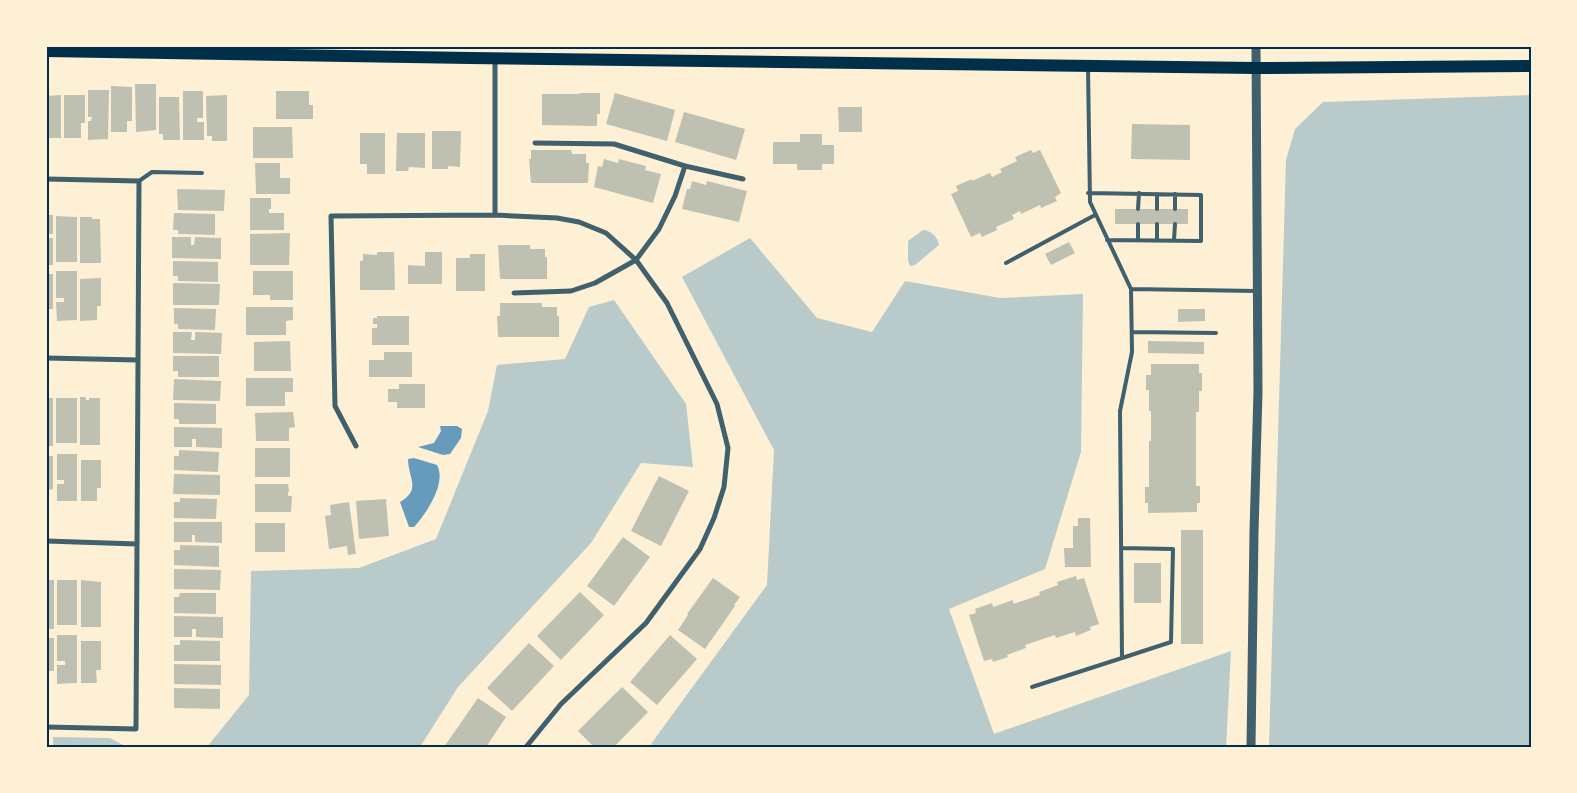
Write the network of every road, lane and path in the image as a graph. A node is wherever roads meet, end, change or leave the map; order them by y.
1 (507, 46) edge
2 (1256, 46) edge
3 (233, 50) edge
4 (46, 51) edge
5 (495, 58) junction
6 (1088, 66) junction
7 (1531, 66) edge
8 (1256, 68) junction
9 (535, 143) dead end
10 (685, 166) junction
11 (202, 173) dead end
12 (743, 179) dead end
13 (46, 180) edge
14 (139, 181) junction
15 (1088, 193) junction
16 (1138, 194) junction
17 (1157, 194) junction
18 (1174, 194) junction
19 (1138, 209) dead end
20 (1157, 209) dead end
21 (1174, 209) dead end
22 (495, 215) junction
23 (1095, 215) junction
24 (1138, 224) dead end
25 (1157, 224) dead end
26 (1174, 224) dead end
27 (1107, 240) junction
28 (1138, 240) junction
29 (1157, 240) junction
30 (1174, 240) junction
31 (636, 260) junction
32 (1006, 263) dead end
33 (1131, 289) junction
34 (1257, 291) junction
35 (514, 293) dead end
36 (1132, 332) junction
37 (1216, 333) dead end
38 (46, 358) edge
39 (138, 360) junction
40 (356, 446) dead end
41 (46, 541) edge
42 (137, 544) junction
43 (1121, 548) junction
44 (1122, 658) junction
45 (1032, 687) dead end
46 (46, 727) edge
47 (526, 747) edge
48 (1251, 747) edge

1 - 5 main road
2 - 8 street
3 - 4 main road
3 - 5 main road
5 - 6 main road
5 - 22 street
6 - 8 main road
6 - 15 lane
7 - 8 main road
8 - 34 street
9 - 10 street
10 - 12 street
10 - 31 street
11 - 14 lane
13 - 14 street
14 - 39 street
15 - 16 lane
15 - 23 lane
16 - 17 lane
16 - 19 lane
17 - 18 lane
17 - 20 lane
18 - 21 lane
18 - 30 lane
22 - 31 street
22 - 40 street
23 - 27 lane
23 - 32 lane
24 - 28 lane
25 - 29 lane
26 - 30 lane
27 - 28 lane
27 - 33 lane
28 - 29 lane
29 - 30 lane
31 - 35 street
31 - 47 street
33 - 34 lane
33 - 36 lane
34 - 48 street
36 - 37 lane
36 - 43 lane
38 - 39 street
39 - 42 street
41 - 42 street
42 - 46 street
43 - 44 lane
43 - 44 lane
44 - 45 lane

